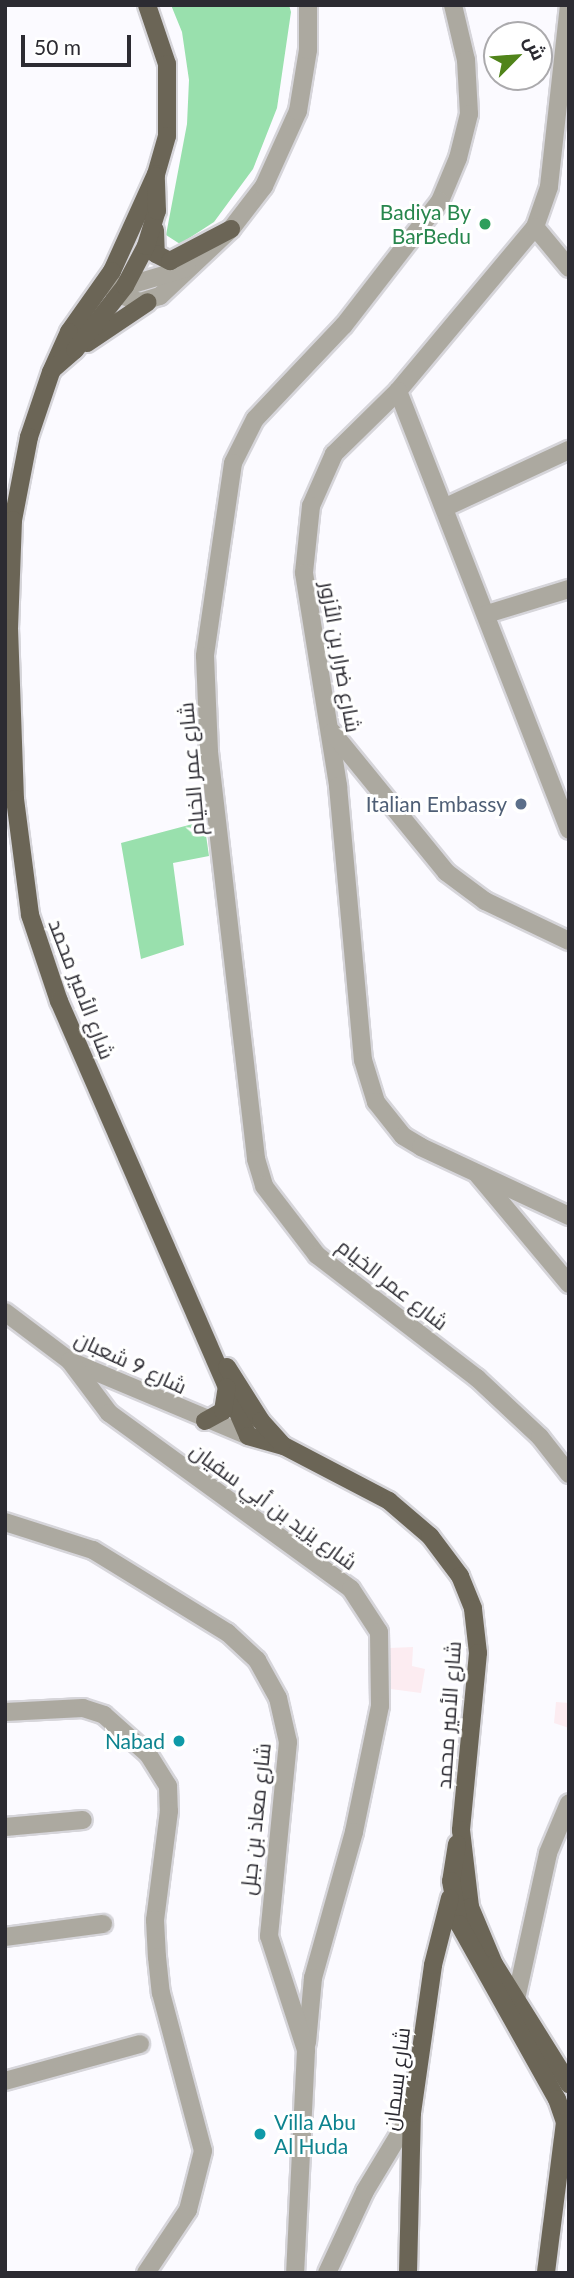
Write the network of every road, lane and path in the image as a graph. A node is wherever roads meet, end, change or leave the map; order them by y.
1 (147, 5) edge
2 (308, 5) edge
3 (453, 5) edge
4 (569, 5) edge
5 (156, 174) junction
6 (157, 211) junction
7 (535, 227) junction
8 (230, 229) junction
9 (194, 267) junction
10 (569, 268) edge
11 (112, 271) junction
12 (120, 290) junction
13 (95, 296) junction
14 (148, 302) junction
15 (75, 351) junction
16 (51, 372) junction
17 (398, 391) junction
18 (569, 450) edge
19 (446, 508) junction
20 (569, 589) edge
21 (487, 614) junction
22 (331, 731) junction
23 (569, 830) edge
24 (569, 940) edge
25 (478, 1175) junction
26 (569, 1216) edge
27 (569, 1284) edge
28 (5, 1312) edge
29 (214, 1351) junction
30 (70, 1361) junction
31 (227, 1387) junction
32 (205, 1421) junction
33 (248, 1436) junction
34 (284, 1446) junction
35 (569, 1474) edge
36 (5, 1522) edge
37 (5, 1712) edge
38 (569, 1802) edge
39 (83, 1820) dead end
40 (5, 1827) edge
41 (461, 1830) junction
42 (451, 1894) junction
43 (103, 1924) dead end
44 (5, 1937) edge
45 (516, 1999) junction
46 (140, 2044) dead end
47 (306, 2050) junction
48 (5, 2081) edge
49 (569, 2084) edge
50 (563, 2096) edge
51 (412, 2113) junction
52 (567, 2121) edge
53 (146, 2273) edge
54 (295, 2273) edge
55 (327, 2273) edge
56 (408, 2273) edge
57 (546, 2273) edge

1 - 5 main road, شارع الأمير محمد
2 - 8 street
3 - 35 street, شارع عمر الخيام
4 - 7 street, شارع ضرار بن الأزور
5 - 6 main road, شارع الأمير محمد
5 - 11 main road, شارع الأمير محمد
6 - 8 main road
6 - 12 main road, شارع الأمير محمد
7 - 10 street
7 - 17 street, شارع ضرار بن الأزور
8 - 9 street
9 - 12 street
9 - 14 street
11 - 12 street
11 - 13 main road, شارع الأمير محمد
12 - 13 street
12 - 14 street
12 - 15 main road, شارع الأمير محمد
13 - 16 main road, شارع الأمير محمد
14 - 15 main road
15 - 16 main road, شارع الأمير محمد
16 - 29 main road, شارع الأمير محمد
17 - 19 street
17 - 22 street, شارع ضرار بن الأزور
18 - 19 street
19 - 21 street
20 - 21 street
21 - 23 street
22 - 24 street
22 - 25 street, شارع ضرار بن الأزور
25 - 26 street, شارع ضرار بن الأزور
25 - 27 street
28 - 30 street, شارع 9 شعبان
29 - 31 main road, شارع الأمير محمد
29 - 34 main road, شارع الأمير محمد
30 - 32 street, شارع 9 شعبان
30 - 47 street, شارع يزيد بن أبي سفيان
31 - 32 main road
31 - 33 main road, شارع الأمير محمد
32 - 33 street, شارع 9 شعبان
33 - 34 main road, شارع الأمير محمد
34 - 41 main road, شارع الأمير محمد
36 - 47 street, شارع معاذ بن جبل
37 - 53 street
38 - 45 street
39 - 40 street
41 - 42 main road, شارع الأمير محمد
41 - 45 main road, شارع الأمير محمد
42 - 50 main road, شارع الأمير محمد
42 - 51 main road, شارع بسمان
43 - 44 street
45 - 49 main road, شارع الأمير محمد
46 - 48 street
47 - 54 street, شارع معاذ بن جبل
50 - 52 main road, شارع الأمير محمد
51 - 55 street
51 - 56 main road, شارع بسمان
52 - 57 main road

